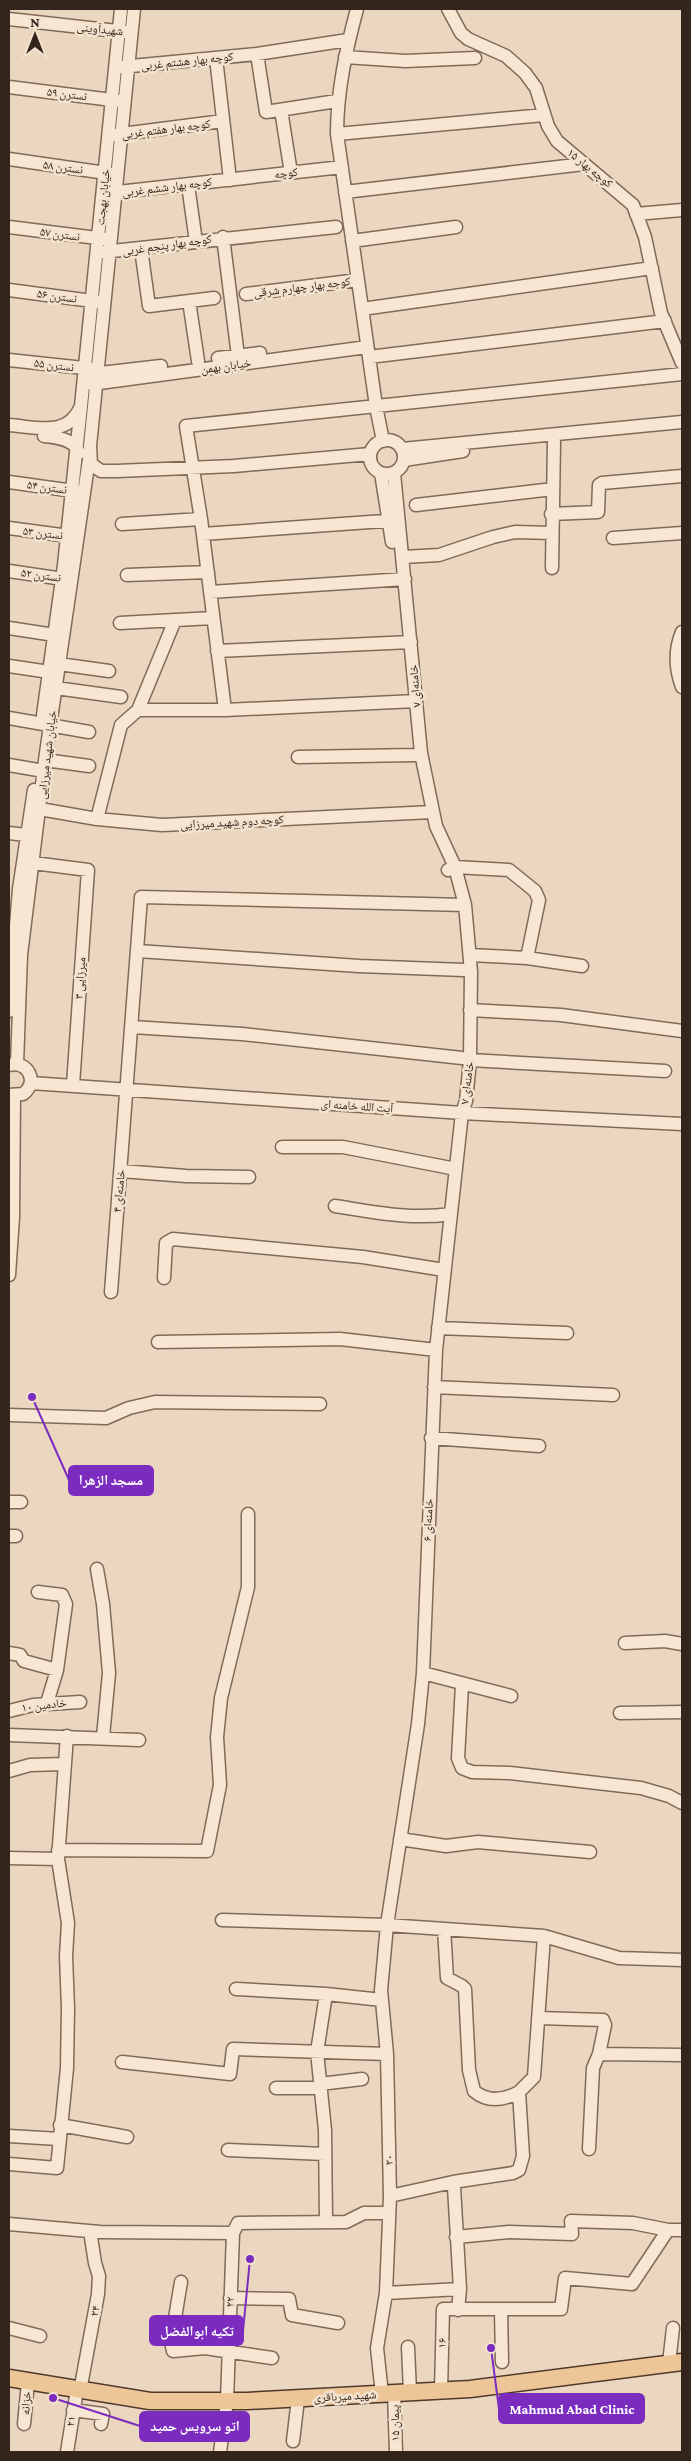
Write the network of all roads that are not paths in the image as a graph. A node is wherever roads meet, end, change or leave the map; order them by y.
1 (121, 9) edge
2 (134, 9) edge
3 (357, 9) edge
4 (448, 9) edge
5 (9, 19) edge
6 (9, 26) edge
7 (125, 36) junction
8 (348, 40) junction
9 (257, 54) junction
10 (345, 56) junction
11 (216, 58) junction
12 (475, 58) dead end
13 (122, 67) junction
14 (9, 87) edge
15 (119, 101) junction
16 (337, 101) junction
17 (281, 110) junction
18 (544, 115) junction
19 (223, 121) junction
20 (337, 134) junction
21 (116, 135) junction
22 (9, 160) edge
23 (584, 164) junction
24 (342, 167) junction
25 (291, 173) junction
26 (112, 174) junction
27 (230, 180) junction
28 (188, 185) junction
29 (344, 192) junction
30 (110, 193) junction
31 (682, 210) edge
32 (636, 214) junction
33 (9, 227) edge
34 (336, 227) dead end
35 (456, 227) dead end
36 (224, 238) junction
37 (105, 239) junction
38 (352, 240) junction
39 (196, 242) junction
40 (141, 249) junction
41 (104, 252) junction
42 (652, 268) junction
43 (358, 280) junction
44 (9, 290) edge
45 (246, 294) dead end
46 (214, 298) dead end
47 (93, 301) junction
48 (189, 301) junction
49 (106, 303) junction
50 (362, 309) junction
51 (664, 321) junction
52 (368, 348) junction
53 (238, 356) junction
54 (9, 360) edge
55 (198, 362) junction
56 (682, 363) edge
57 (682, 374) edge
58 (99, 375) junction
59 (85, 376) junction
60 (81, 406) junction
61 (376, 406) junction
62 (94, 418) junction
63 (682, 422) edge
64 (9, 425) edge
65 (682, 428) edge
66 (79, 431) junction
67 (9, 432) edge
68 (58, 438) junction
69 (383, 441) junction
70 (554, 441) junction
71 (84, 447) junction
72 (403, 455) junction
73 (370, 458) junction
74 (194, 470) junction
75 (87, 472) junction
76 (381, 473) junction
77 (394, 473) junction
78 (682, 476) edge
79 (9, 482) edge
80 (552, 489) junction
81 (79, 492) junction
82 (416, 504) dead end
83 (551, 514) junction
84 (201, 519) junction
85 (395, 521) junction
86 (122, 524) dead end
87 (9, 528) edge
88 (552, 532) junction
89 (682, 533) edge
90 (203, 534) junction
91 (73, 537) junction
92 (613, 538) dead end
93 (403, 557) junction
94 (552, 568) dead end
95 (9, 571) edge
96 (208, 572) junction
97 (127, 575) dead end
98 (67, 579) junction
99 (400, 579) junction
100 (210, 592) junction
101 (213, 618) junction
102 (174, 620) junction
103 (120, 623) dead end
104 (9, 628) edge
105 (59, 635) junction
106 (681, 636) edge
107 (407, 641) junction
108 (218, 651) junction
109 (9, 666) edge
110 (56, 669) junction
111 (109, 671) dead end
112 (682, 687) edge
113 (56, 688) junction
114 (122, 697) dead end
115 (413, 701) junction
116 (138, 710) junction
117 (225, 710) junction
118 (9, 718) edge
119 (46, 725) junction
120 (90, 732) dead end
121 (415, 755) junction
122 (298, 757) dead end
123 (9, 765) edge
124 (42, 766) junction
125 (90, 766) dead end
126 (36, 809) junction
127 (429, 813) junction
128 (97, 819) junction
129 (9, 833) edge
130 (32, 836) junction
131 (33, 863) junction
132 (451, 869) junction
133 (14, 889) edge
134 (461, 906) junction
135 (138, 951) junction
136 (11, 953) edge
137 (470, 955) junction
138 (526, 958) junction
139 (582, 966) dead end
140 (464, 970) junction
141 (470, 1010) junction
142 (9, 1011) edge
143 (132, 1027) junction
144 (682, 1031) edge
145 (466, 1059) junction
146 (13, 1065) edge
147 (664, 1071) dead end
148 (31, 1083) junction
149 (73, 1085) junction
150 (127, 1091) junction
151 (11, 1096) edge
152 (462, 1113) junction
153 (682, 1124) edge
154 (282, 1148) dead end
155 (11, 1149) edge
156 (456, 1169) junction
157 (121, 1171) junction
158 (249, 1177) dead end
159 (335, 1206) dead end
160 (450, 1214) junction
161 (11, 1216) edge
162 (444, 1270) junction
163 (9, 1275) edge
164 (164, 1278) dead end
165 (112, 1292) dead end
166 (438, 1328) junction
167 (568, 1333) dead end
168 (158, 1342) dead end
169 (436, 1350) junction
170 (434, 1387) junction
171 (613, 1395) dead end
172 (320, 1404) dead end
173 (9, 1415) edge
174 (431, 1438) junction
175 (540, 1446) dead end
176 (248, 1514) dead end
177 (97, 1569) dead end
178 (38, 1592) dead end
179 (625, 1643) dead end
180 (682, 1644) edge
181 (9, 1653) edge
182 (57, 1670) junction
183 (423, 1673) junction
184 (462, 1684) junction
185 (511, 1696) dead end
186 (80, 1702) dead end
187 (47, 1703) junction
188 (9, 1710) edge
189 (682, 1712) edge
190 (620, 1713) dead end
191 (9, 1735) edge
192 (67, 1736) junction
193 (103, 1737) junction
194 (139, 1740) dead end
195 (64, 1764) junction
196 (9, 1771) edge
197 (682, 1803) edge
198 (400, 1840) junction
199 (590, 1852) dead end
200 (58, 1855) junction
201 (9, 1858) edge
202 (222, 1920) dead end
203 (387, 1925) junction
204 (444, 1929) junction
205 (544, 1936) junction
206 (682, 1960) edge
207 (236, 1989) dead end
208 (326, 1994) junction
209 (382, 2000) junction
210 (539, 2018) junction
211 (317, 2052) junction
212 (386, 2054) junction
213 (599, 2054) junction
214 (682, 2055) edge
215 (122, 2062) dead end
216 (362, 2079) dead end
217 (320, 2086) junction
218 (276, 2088) dead end
219 (519, 2092) junction
220 (60, 2126) junction
221 (9, 2136) edge
222 (128, 2137) dead end
223 (59, 2139) junction
224 (589, 2149) dead end
225 (228, 2150) dead end
226 (325, 2154) junction
227 (9, 2164) edge
228 (454, 2187) dead end
229 (390, 2196) junction
230 (388, 2213) junction
231 (326, 2222) junction
232 (9, 2224) edge
233 (668, 2230) junction
234 (682, 2230) edge
235 (90, 2231) junction
236 (233, 2234) junction
237 (456, 2237) junction
238 (181, 2282) dead end
239 (460, 2289) junction
240 (386, 2293) junction
241 (230, 2298) junction
242 (501, 2309) junction
243 (458, 2310) junction
244 (338, 2323) dead end
245 (9, 2328) edge
246 (673, 2328) dead end
247 (40, 2336) dead end
248 (408, 2347) dead end
249 (227, 2352) junction
250 (272, 2358) dead end
251 (502, 2362) dead end
252 (676, 2362) edge
253 (9, 2378) edge
254 (28, 2382) junction
255 (441, 2390) junction
256 (79, 2391) junction
257 (395, 2393) junction
258 (298, 2398) junction
259 (227, 2401) junction
260 (73, 2410) junction
261 (24, 2424) dead end
262 (101, 2424) dead end
263 (294, 2441) dead end
264 (67, 2452) edge
265 (220, 2452) edge
266 (396, 2452) edge

1 - 7 street, خیابان بهجت
2 - 7 street, خیابان بهجت
3 - 8 street
4 - 18 street, کوچه بهار ۱۵
5 - 7 street, شهیدآوینی
6 - 7 street, شهیدآوینی
7 - 13 street, خیابان بهجت
8 - 9 street, کوچه بهار هشتم غربی
8 - 10 street
9 - 11 street, کوچه بهار هشتم غربی
9 - 17 street
10 - 12 street
10 - 16 street
11 - 13 street, کوچه بهار هشتم غربی
11 - 19 street
13 - 15 street, خیابان بهجت
14 - 15 street, نسترن ۵۹
15 - 21 street, خیابان بهجت
16 - 17 street
16 - 20 street
17 - 25 street
18 - 20 street
18 - 23 street, کوچه بهار ۱۵
19 - 21 street, کوچه بهار هفتم غربی
19 - 27 street
20 - 24 street
21 - 26 street, خیابان بهجت
22 - 26 street, نسترن ۵۸
23 - 29 street
23 - 32 street, کوچه بهار ۱۵
24 - 25 street, کوچه
24 - 29 street
25 - 27 street, کوچه
26 - 30 street, خیابان بهجت
27 - 28 street, کوچه بهار ششم غربی
28 - 30 street, کوچه بهار ششم غربی
28 - 39 street
29 - 38 street
30 - 37 street, خیابان بهجت
31 - 32 street
32 - 42 street, کوچه بهار ۱۵
33 - 37 street, نسترن ۵۷
34 - 36 street, کوچه بهار پنجم غربی
35 - 38 street
36 - 39 street, کوچه بهار پنجم غربی
36 - 53 street
37 - 41 street, خیابان بهجت
38 - 43 street
39 - 40 street, کوچه بهار پنجم غربی
40 - 41 street, کوچه بهار پنجم غربی
40 - 48 street
41 - 47 street, خیابان بهجت
41 - 49 street, خیابان بهجت
42 - 50 street
42 - 51 street, کوچه بهار ۱۵
43 - 45 street, کوجه بهار چهارم شرقی
43 - 50 street
44 - 47 street, نسترن ۵۶
46 - 48 street
47 - 49 street, نسترن ۵۶
47 - 59 street, خیابان بهجت
48 - 55 street
49 - 58 street, خیابان بهجت
50 - 52 street
51 - 52 street
51 - 56 street, کوچه بهار ۱۵
52 - 53 street, خیابان بهمن
52 - 58 street, خیابان بهمن
52 - 61 street
53 - 55 street, خیابان بهمن
54 - 59 street, نسترن ۵۵
55 - 58 street, خیابان بهمن
57 - 61 street
58 - 59 street, خیابان بهمن
58 - 62 street, خیابان بهجت
59 - 60 street, خیابان بهجت
60 - 64 street
60 - 66 street, خیابان بهجت
61 - 69 street
61 - 74 street
62 - 66 street
62 - 71 street, خیابان بهجت
63 - 72 street
65 - 70 street
66 - 68 street
66 - 71 street, خیابان بهجت
67 - 68 street
68 - 71 street
69 - 72 street
69 - 73 street
70 - 72 street
70 - 80 street
71 - 74 street
71 - 75 street, خیابان شهید میرزایی
71 - 81 street, خیابان شهید میرزایی
72 - 77 street
73 - 74 street
73 - 76 street
74 - 75 street
74 - 84 street
75 - 81 street, خیابان شهید میرزایی
76 - 77 street
76 - 85 street, خامنه‌ای ۷
77 - 85 street, خامنه‌ای ۷
78 - 83 street
79 - 81 street, نسترن ۵۴
80 - 82 street
80 - 83 street
81 - 91 street, خیابان شهید میرزایی
83 - 88 street
84 - 86 street
84 - 90 street
85 - 90 street
85 - 93 street, خامنه‌ای ۷
85 - 99 street, خامنه‌ای ۷
87 - 91 street, نسترن ۵۳
88 - 93 street
88 - 94 street
89 - 92 street
90 - 96 street
91 - 98 street, خیابان شهید میرزایی
93 - 99 street, خامنه‌ای ۷
95 - 98 street, نسترن ۵۲
96 - 97 street
96 - 100 street
98 - 105 street, خیابان شهید میرزایی
99 - 100 street
99 - 107 street, خامنه‌ای ۷
100 - 101 street
101 - 102 street
101 - 108 street
102 - 103 street
102 - 116 street
104 - 105 street
105 - 110 street, خیابان شهید میرزایی
106 - 112 street
107 - 108 street
107 - 115 street, خامنه‌ای ۷
108 - 117 street
109 - 110 street
110 - 111 street
110 - 113 street, خیابان شهید میرزایی
110 - 119 street, خیابان شهید میرزایی
113 - 114 street
113 - 119 street, خیابان شهید میرزایی
115 - 117 street
115 - 121 street, خامنه‌ای ۷
115 - 127 street, خامنه‌ای ۷
116 - 117 street
116 - 128 street
118 - 119 street
119 - 120 street
119 - 124 street, خیابان شهید میرزایی
121 - 122 street
121 - 127 street, خامنه‌ای ۷
123 - 124 street
124 - 125 street
124 - 126 street, خیابان شهید میرزایی
126 - 128 street, کوچه دوم شهید میرزایی
126 - 130 street, خیابان شهید میرزایی
127 - 128 street, کوچه دوم شهید میرزایی
127 - 132 street, خامنه‌ای ۷
129 - 130 street
130 - 131 street, خیابان شهید میرزایی
130 - 133 street, خیابان شهید میرزایی
131 - 146 street, خیابان شهید میرزایی
131 - 149 street, میرزایی ۳
132 - 134 street, خامنه‌ای ۷
132 - 138 street
133 - 136 street, خیابان شهید میرزایی
134 - 135 street, خامنه‌ای ۴
134 - 137 street, خامنه‌ای ۷
134 - 140 street, خامنه‌ای ۷
135 - 140 street
135 - 143 street, خامنه‌ای ۴
136 - 142 street, خیابان شهید میرزایی
137 - 138 street
137 - 141 street, خامنه‌ای ۷
138 - 139 street
140 - 145 street, خامنه‌ای ۷
141 - 144 street
141 - 145 street, خامنه‌ای ۷
143 - 145 street
143 - 150 street, خامنه‌ای ۴
145 - 147 street
145 - 152 street, خامنه‌ای ۷
146 - 148 street
148 - 149 street, آیت الله خامنه ای
148 - 151 street
149 - 150 street, آیت الله خامنه ای
150 - 152 street, آیت الله خامنه ای
150 - 157 street, خامنه‌ای ۴
151 - 155 street
152 - 153 street, آیت الله خامنه ای
152 - 156 street, خامنه‌ای ۶
154 - 156 street
155 - 161 street
156 - 160 street, خامنه‌ای ۶
157 - 158 street
157 - 165 street, خامنه‌ای ۴
159 - 160 street
160 - 162 street, خامنه‌ای ۶
161 - 163 street
162 - 164 street
162 - 166 street, خامنه‌ای ۶
166 - 167 street
166 - 169 street, خامنه‌ای ۶
168 - 169 street
169 - 170 street, خامنه‌ای ۶
170 - 171 street
170 - 174 street, خامنه‌ای ۶
172 - 173 street
174 - 175 street
174 - 183 street, خامنه‌ای ۶
176 - 200 street
177 - 193 street
178 - 182 street
179 - 180 street
181 - 182 street
182 - 187 street
183 - 184 street
183 - 198 street, خامنه‌ای ۶
184 - 185 street
184 - 197 street
186 - 187 street, خادمین ۱۰
187 - 188 street, خادمین ۱۰
189 - 190 street
191 - 192 street
192 - 193 street
192 - 195 street
193 - 194 street
195 - 196 street
195 - 200 street
198 - 199 street
198 - 203 street, خامنه‌ای ۶
200 - 201 street
200 - 220 street
202 - 203 street
203 - 204 street
203 - 209 street, ۲۰
204 - 205 street
204 - 219 street
205 - 206 street
205 - 210 street
207 - 208 street
208 - 209 street
208 - 211 street
209 - 212 street, ۲۰
210 - 213 street
210 - 219 street
211 - 212 street
211 - 215 street
211 - 217 street
212 - 229 street, ۲۰
213 - 214 street
213 - 224 street
216 - 217 street
217 - 218 street
217 - 226 street
219 - 229 street
220 - 222 street
220 - 223 street
221 - 223 street
223 - 227 street
225 - 226 street
226 - 231 street
228 - 237 street
229 - 230 street, ۲۰
230 - 231 street
230 - 240 street, ۲۰
231 - 236 street
232 - 235 street
233 - 234 street
233 - 237 street
233 - 242 street
235 - 236 street
235 - 256 street, ۲۴
236 - 241 street, ۲۲
237 - 239 street
238 - 249 street
239 - 240 street
239 - 243 street
240 - 257 street, ۲۰
241 - 244 street
241 - 249 street, ۲۲
242 - 243 street
242 - 251 street
243 - 255 street, ۱۶
245 - 247 street
246 - 252 street
248 - 257 street
249 - 250 street
249 - 259 street, ۲۲
252 - 255 main road, شهید میرباقری
253 - 254 main road, شهید میرباقری
254 - 256 main road, شهید میرباقری
254 - 261 street, خزانه
255 - 257 main road, شهید میرباقری
256 - 259 main road, شهید میرباقری
256 - 260 street, ۲۱
257 - 258 main road, شهید میرباقری
257 - 266 street, پیمان ۱۵
258 - 259 main road, شهید میرباقری
258 - 263 street
259 - 265 street, ۲۲
260 - 262 street
260 - 264 street, ۲۱

